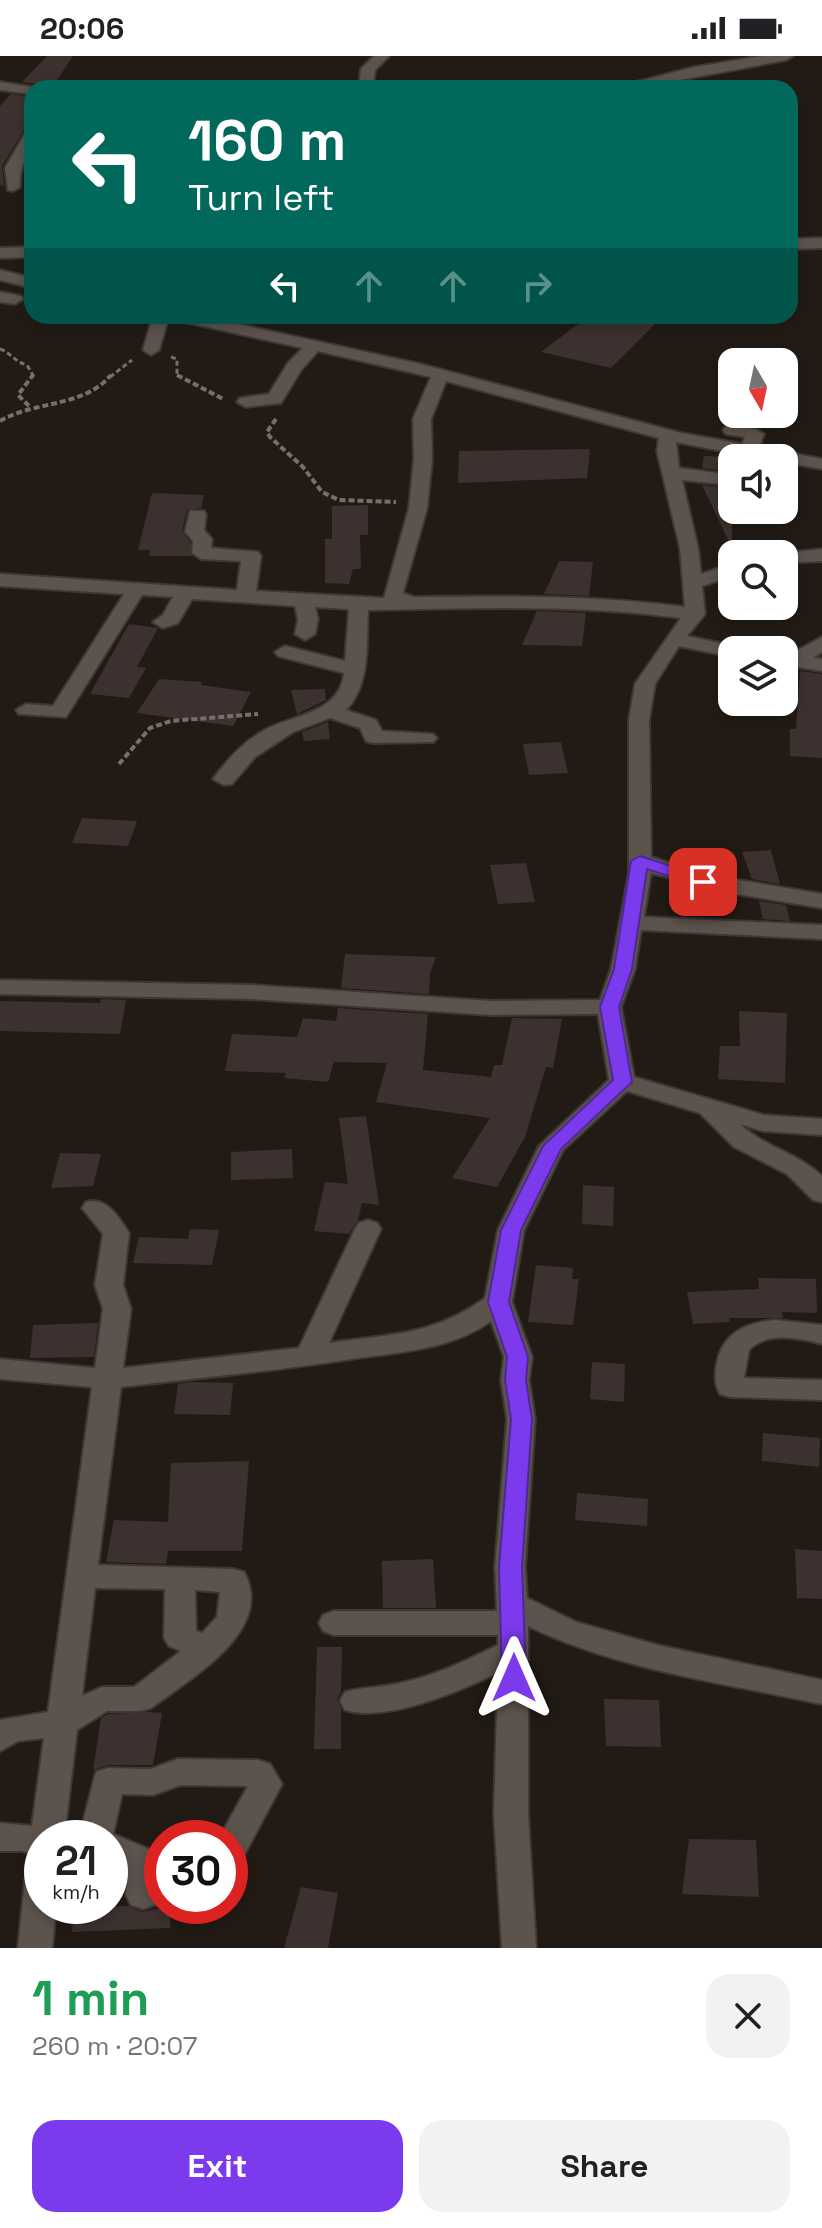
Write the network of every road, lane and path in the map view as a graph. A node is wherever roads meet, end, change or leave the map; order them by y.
1 (382, 56) edge
2 (786, 56) edge
3 (367, 80) edge
4 (655, 80) edge
5 (0, 86) edge
6 (24, 89) edge
7 (24, 147) edge
8 (6, 188) edge
9 (822, 243) edge
10 (798, 244) edge
11 (24, 252) edge
12 (0, 253) edge
13 (0, 275) edge
14 (24, 281) edge
15 (159, 324) edge
16 (216, 324) edge
17 (314, 346) junction
18 (0, 349) edge
19 (151, 353) junction
20 (440, 375) junction
21 (275, 399) junction
22 (246, 402) joint
23 (29, 407) junction
24 (0, 421) edge
25 (732, 430) dead end
26 (668, 435) junction
27 (751, 444) edge
28 (718, 445) edge
29 (798, 460) edge
30 (822, 464) edge
31 (672, 473) junction
32 (718, 478) edge
33 (419, 493) junction
34 (197, 515) dead end
35 (822, 555) edge
36 (798, 556) edge
37 (718, 575) edge
38 (0, 580) edge
39 (693, 583) junction
40 (136, 590) junction
41 (185, 593) junction
42 (246, 596) junction
43 (304, 600) junction
44 (411, 603) junction
45 (359, 604) junction
46 (695, 614) junction
47 (163, 622) dead end
48 (305, 634) dead end
49 (674, 639) junction
50 (822, 643) edge
51 (718, 648) edge
52 (285, 652) dead end
53 (798, 655) edge
54 (798, 661) edge
55 (822, 665) edge
56 (354, 669) junction
57 (26, 710) dead end
58 (334, 710) junction
59 (286, 727) junction
60 (426, 738) dead end
61 (119, 764) dead end
62 (224, 779) dead end
63 (640, 861) junction
64 (822, 901) edge
65 (631, 923) junction
66 (822, 932) edge
67 (0, 987) edge
68 (609, 1007) junction
69 (622, 1082) junction
70 (709, 1108) junction
71 (822, 1127) edge
72 (822, 1194) edge
73 (95, 1208) dead end
74 (368, 1229) dead end
75 (498, 1302) junction
76 (822, 1335) edge
77 (309, 1356) junction
78 (0, 1369) edge
79 (109, 1379) junction
80 (822, 1390) edge
81 (83, 1576) junction
82 (180, 1578) junction
83 (334, 1623) dead end
84 (513, 1626) junction
85 (206, 1647) junction
86 (822, 1692) edge
87 (356, 1701) dead end
88 (63, 1723) junction
89 (0, 1738) edge
90 (50, 1820) edge
91 (100, 1820) edge
92 (246, 1820) edge
93 (0, 1837) edge
94 (24, 1838) edge
95 (144, 1862) edge
96 (144, 1895) edge
97 (37, 1924) edge
98 (35, 1948) edge
99 (519, 1948) edge

1 - 3 street
2 - 4 street
5 - 6 street
7 - 8 street
9 - 10 street
11 - 12 street
13 - 14 street
15 - 19 street
16 - 17 street
17 - 20 street
17 - 21 street
18 - 23 path
19 - 22 path
19 - 23 path
20 - 26 street
20 - 33 street
21 - 22 street
21 - 33 path
23 - 24 path
25 - 27 street
26 - 28 street
26 - 31 street
29 - 30 street
31 - 32 street
31 - 39 street
33 - 44 street
34 - 42 street
35 - 36 street
37 - 39 street
38 - 40 street
39 - 46 street
40 - 41 street
40 - 57 street
41 - 42 street
41 - 47 street
42 - 43 street
43 - 45 street
43 - 48 street
44 - 45 street
44 - 46 street
45 - 56 street
46 - 49 street
49 - 51 street
49 - 63 street
50 - 53 street
52 - 56 street
54 - 55 street
56 - 58 street
58 - 59 street
58 - 60 street
59 - 61 path
59 - 62 street
63 - 64 street
63 - 65 street
65 - 66 street
65 - 68 street
67 - 68 street
68 - 69 street
69 - 70 street
69 - 75 street
70 - 71 street
70 - 72 street
73 - 79 street
74 - 77 street
75 - 77 street
75 - 84 street
76 - 80 street
77 - 79 street
78 - 79 street
79 - 81 street
81 - 82 street
81 - 88 street
82 - 85 street
82 - 85 street
83 - 84 street
84 - 86 street
84 - 87 street
84 - 99 street
85 - 88 street
88 - 89 street
88 - 90 street
91 - 92 street
93 - 94 street
95 - 96 street
97 - 98 street

